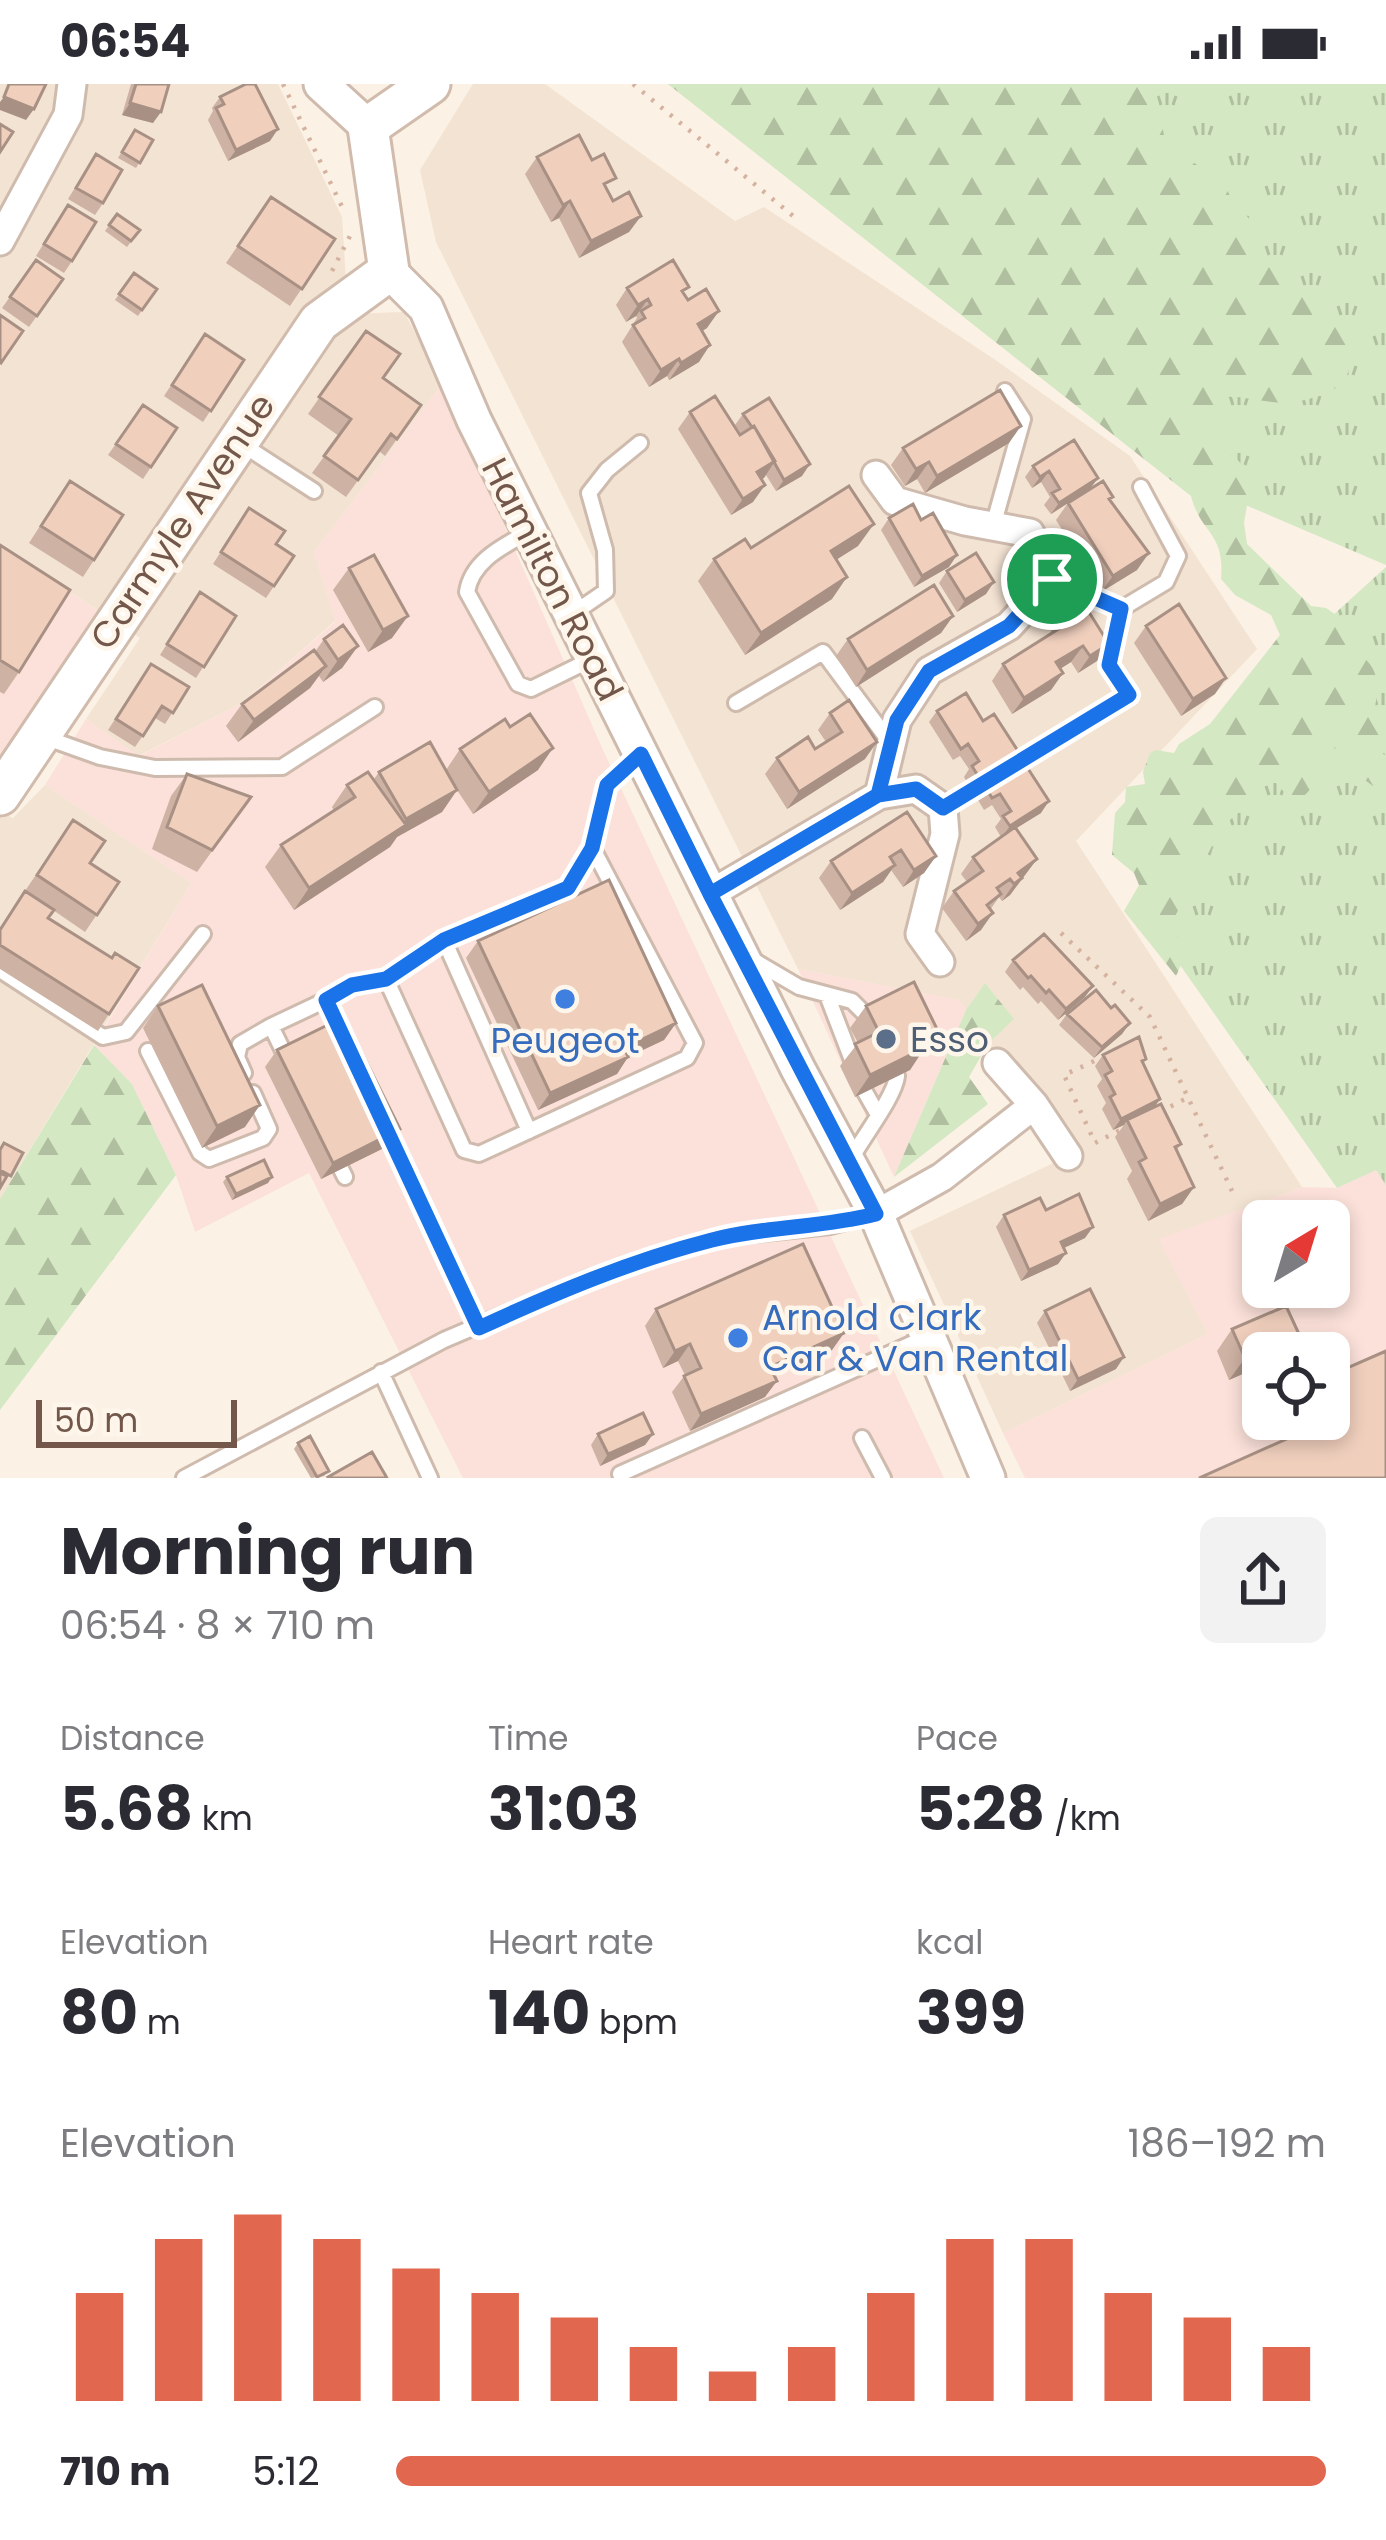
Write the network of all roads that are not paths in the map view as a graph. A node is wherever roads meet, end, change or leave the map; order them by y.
1 (72, 84) edge
2 (321, 84) edge
3 (430, 84) edge
4 (368, 127) junction
5 (0, 241) edge
6 (389, 272) junction
7 (1004, 391) edge
8 (236, 441) junction
9 (640, 443) dead end
10 (876, 475) dead end
11 (1141, 487) dead end
12 (314, 491) dead end
13 (993, 526) junction
14 (530, 531) junction
15 (1052, 579) junction
16 (571, 615) junction
17 (593, 658) junction
18 (1123, 699) road end
19 (736, 703) dead end
20 (375, 706) dead end
21 (40, 735) junction
22 (892, 745) junction
23 (641, 754) junction
24 (0, 795) edge
25 (878, 795) junction
26 (943, 808) junction
27 (592, 848) junction
28 (710, 894) junction
29 (203, 934) dead end
30 (444, 940) junction
31 (739, 951) junction
32 (940, 962) dead end
33 (0, 970) edge
34 (386, 979) junction
35 (827, 995) junction
36 (326, 1000) junction
37 (869, 1018) edge
38 (271, 1026) junction
39 (346, 1040) edge
40 (148, 1051) dead end
41 (852, 1060) edge
42 (997, 1063) dead end
43 (897, 1076) edge
44 (299, 1083) edge
45 (865, 1092) edge
46 (374, 1101) edge
47 (1034, 1105) junction
48 (877, 1113) junction
49 (529, 1131) junction
50 (327, 1139) edge
51 (1068, 1156) dead end
52 (849, 1164) junction
53 (345, 1177) edge
54 (876, 1214) junction
55 (479, 1328) junction
56 (927, 1337) junction
57 (381, 1372) junction
58 (862, 1438) dead end
59 (620, 1474) dead end
60 (184, 1478) edge
61 (430, 1478) edge
62 (883, 1478) edge
63 (988, 1478) edge

1 - 5 street
2 - 4 street
3 - 4 main road
4 - 6 main road
6 - 8 main road, Carmyle Avenue
6 - 14 street, Hamilton Road
7 - 13 lane
8 - 12 lane
8 - 21 main road, Carmyle Avenue
9 - 16 lane
10 - 13 street
11 - 15 lane
13 - 15 street
14 - 16 street, Hamilton Road
14 - 17 lane
15 - 22 street
16 - 17 street, Hamilton Road
17 - 23 street, Hamilton Road
18 - 26 lane
19 - 22 lane
20 - 21 lane
21 - 24 main road, Carmyle Avenue
22 - 25 street
23 - 27 lane
23 - 28 street, Hamilton Road
25 - 26 street
25 - 28 street
26 - 32 street
27 - 30 lane
27 - 49 lane
28 - 31 street, Hamilton Road
29 - 33 lane
30 - 34 lane
30 - 49 lane
31 - 35 lane
31 - 52 street, Hamilton Road
34 - 36 lane
34 - 49 lane
35 - 37 lane
35 - 41 lane
36 - 38 lane
36 - 39 lane
38 - 40 lane
38 - 44 lane
42 - 47 street
43 - 48 lane
45 - 48 lane
46 - 55 lane
47 - 51 street
47 - 54 street
48 - 52 lane
50 - 53 lane
52 - 54 street, Hamilton Road
54 - 55 lane
54 - 56 street, Hamilton Road
55 - 57 lane
56 - 59 lane
56 - 63 street, Hamilton Road
57 - 60 lane
57 - 61 lane
58 - 62 lane

